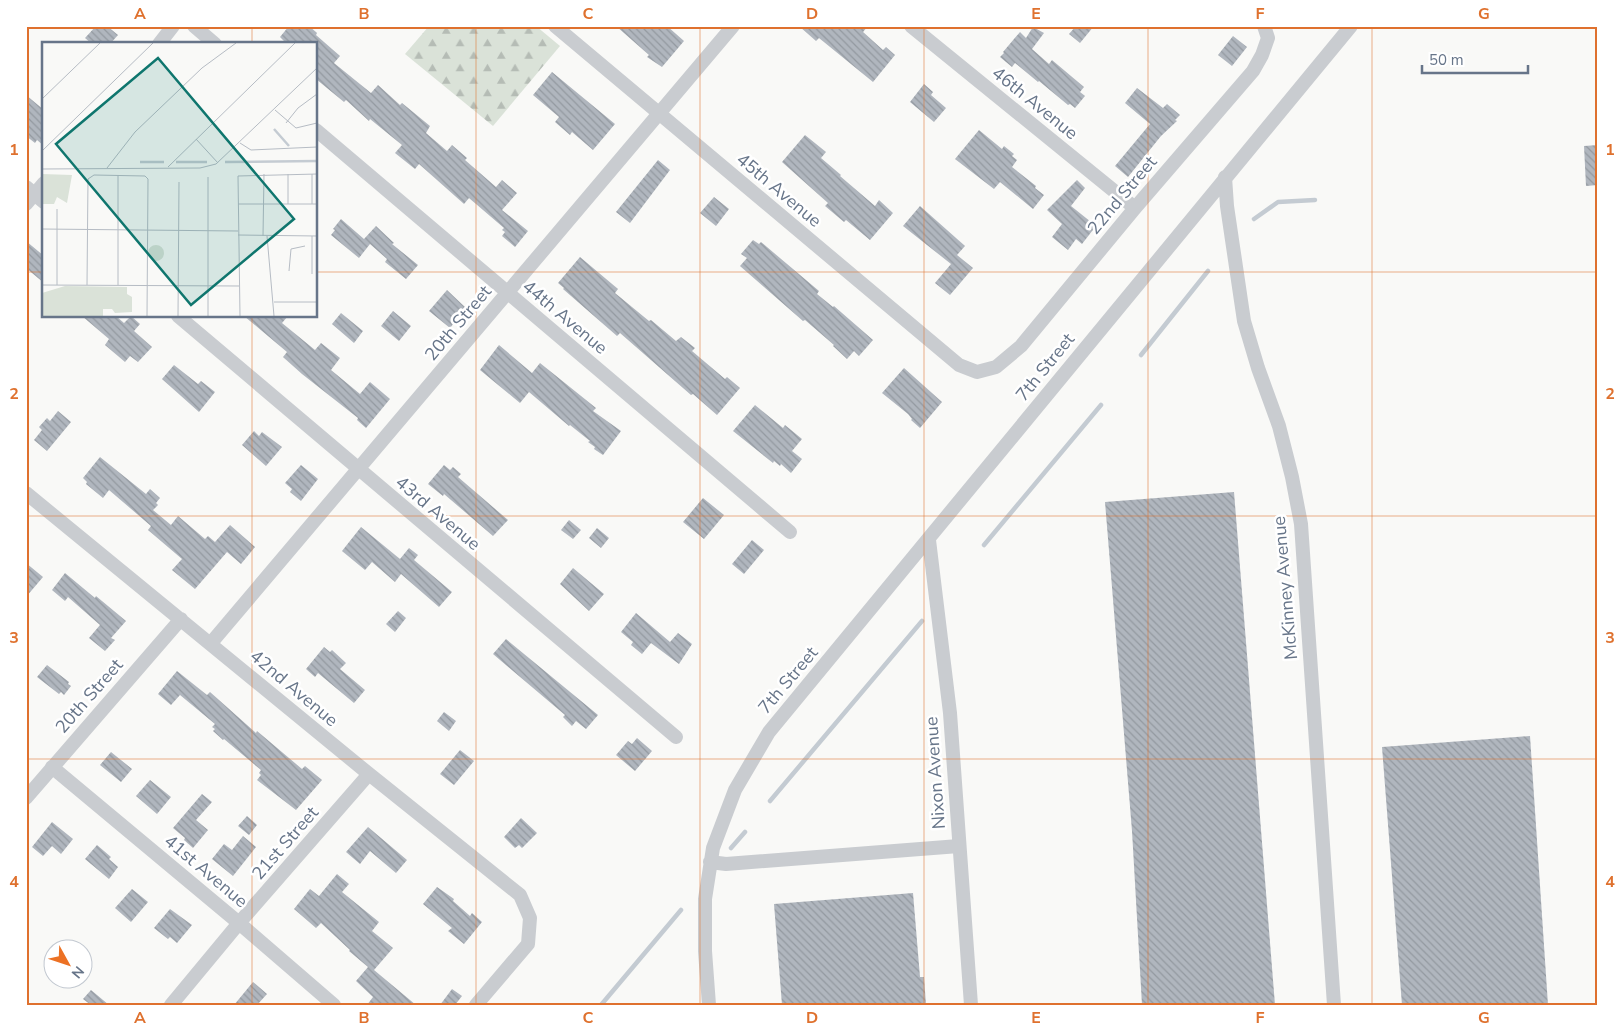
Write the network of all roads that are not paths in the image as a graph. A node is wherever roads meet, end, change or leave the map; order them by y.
1 (173, 26) edge
2 (194, 26) edge
3 (554, 26) edge
4 (733, 26) edge
5 (911, 26) edge
6 (1351, 26) edge
7 (1264, 28) edge
8 (161, 42) edge
9 (212, 42) edge
10 (658, 114) junction
11 (318, 132) edge
12 (1225, 177) junction
13 (42, 186) edge
14 (33, 197) edge
15 (1135, 208) junction
16 (508, 292) junction
17 (180, 318) edge
18 (985, 370) joint
19 (359, 470) junction
20 (26, 493) edge
21 (790, 532) dead end
22 (929, 540) junction
23 (181, 619) junction
24 (211, 644) junction
25 (676, 737) dead end
26 (52, 767) junction
27 (369, 774) junction
28 (29, 790) edge
29 (959, 846) junction
30 (710, 862) junction
31 (239, 923) junction
32 (171, 1005) edge
33 (334, 1005) edge
34 (476, 1005) edge
35 (709, 1005) edge
36 (970, 1005) edge
37 (1334, 1005) edge

1 - 8 street
2 - 9 street
3 - 10 street, 45th Avenue
4 - 10 street, 20th Street
5 - 15 street, 46th Avenue
6 - 12 street, 7th Street
7 - 15 street, 22nd Street
10 - 16 street, 20th Street
10 - 18 street, 45th Avenue
11 - 16 street, 44th Avenue
12 - 22 street, 7th Street
12 - 37 street, McKinney Avenue
13 - 14 street
15 - 18 street, 22nd Street
16 - 19 street, 20th Street
16 - 21 street, 44th Avenue
17 - 19 street, 43rd Avenue
19 - 24 street, 20th Street
19 - 25 street, 43rd Avenue
20 - 23 street, 42nd Avenue
22 - 29 street, Nixon Avenue
22 - 30 street, 7th Street
23 - 24 street, 42nd Avenue
23 - 26 street, 20th Street
24 - 27 street, 42nd Avenue
26 - 28 street, 20th Street
26 - 31 street, 41st Avenue
27 - 31 street, 21st Street
27 - 34 street, 42nd Avenue
29 - 30 street
29 - 36 street, Nixon Avenue
30 - 35 street, 7th Street
31 - 32 street, 21st Street
31 - 33 street, 41st Avenue

